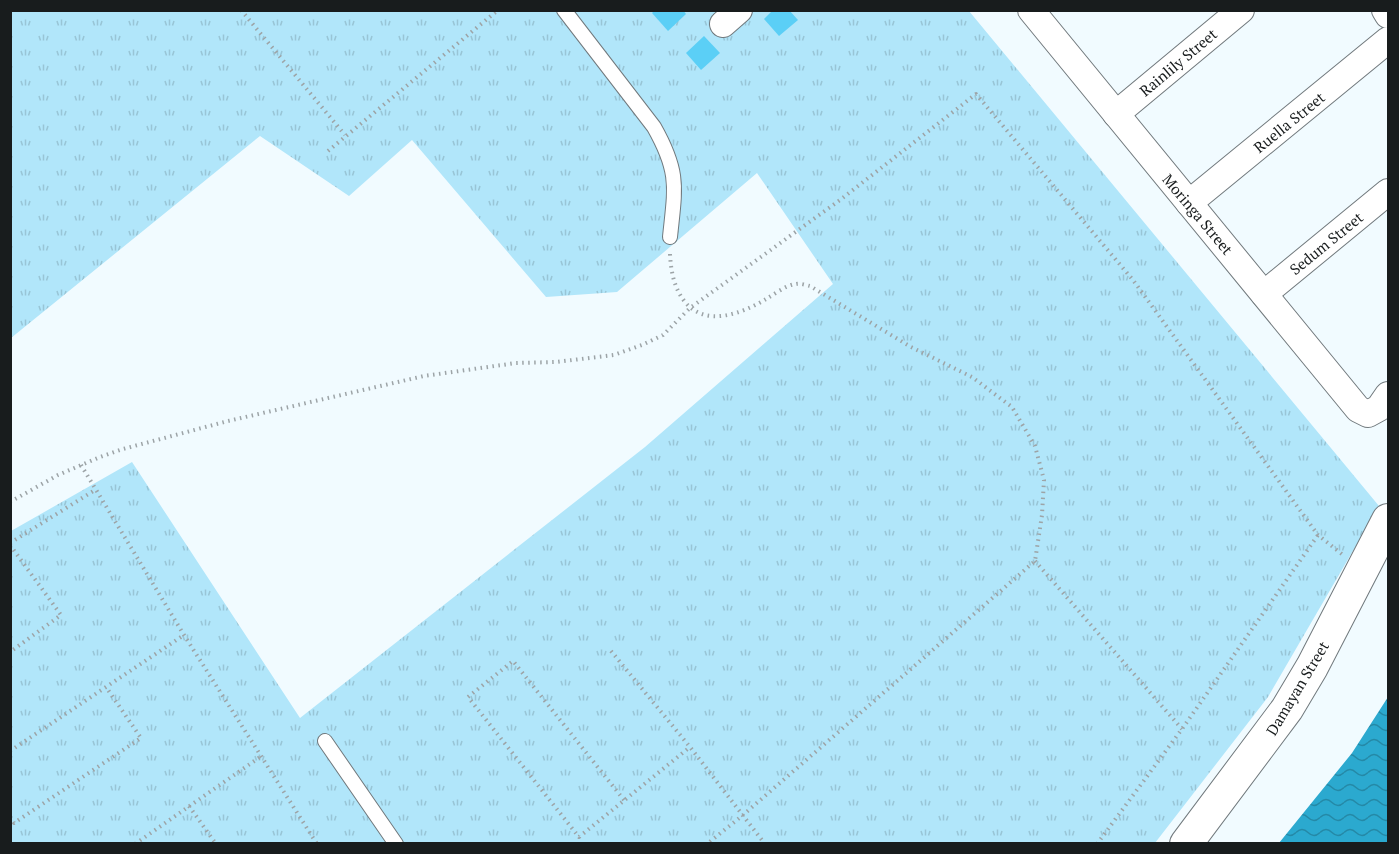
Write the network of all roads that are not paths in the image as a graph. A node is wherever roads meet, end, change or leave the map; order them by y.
1 (564, 10) edge
2 (1241, 10) edge
3 (1385, 10) edge
4 (1043, 15) edge
5 (1389, 15) edge
6 (1389, 40) edge
7 (1116, 114) junction
8 (1389, 192) edge
9 (1189, 203) junction
10 (670, 237) road end
11 (1264, 294) junction
12 (1389, 395) edge
13 (1389, 520) edge
14 (325, 741) dead end
15 (396, 843) edge
16 (1186, 843) edge

1 - 10 lane
2 - 7 street, Rainlily Street
3 - 5 street
4 - 7 street, Moringa Street
6 - 9 street, Ruella Street
7 - 9 street, Moringa Street
8 - 11 street, Sedum Street
9 - 11 street, Moringa Street
11 - 12 street, Moringa Street
13 - 16 street, Damayan Street
14 - 15 lane

